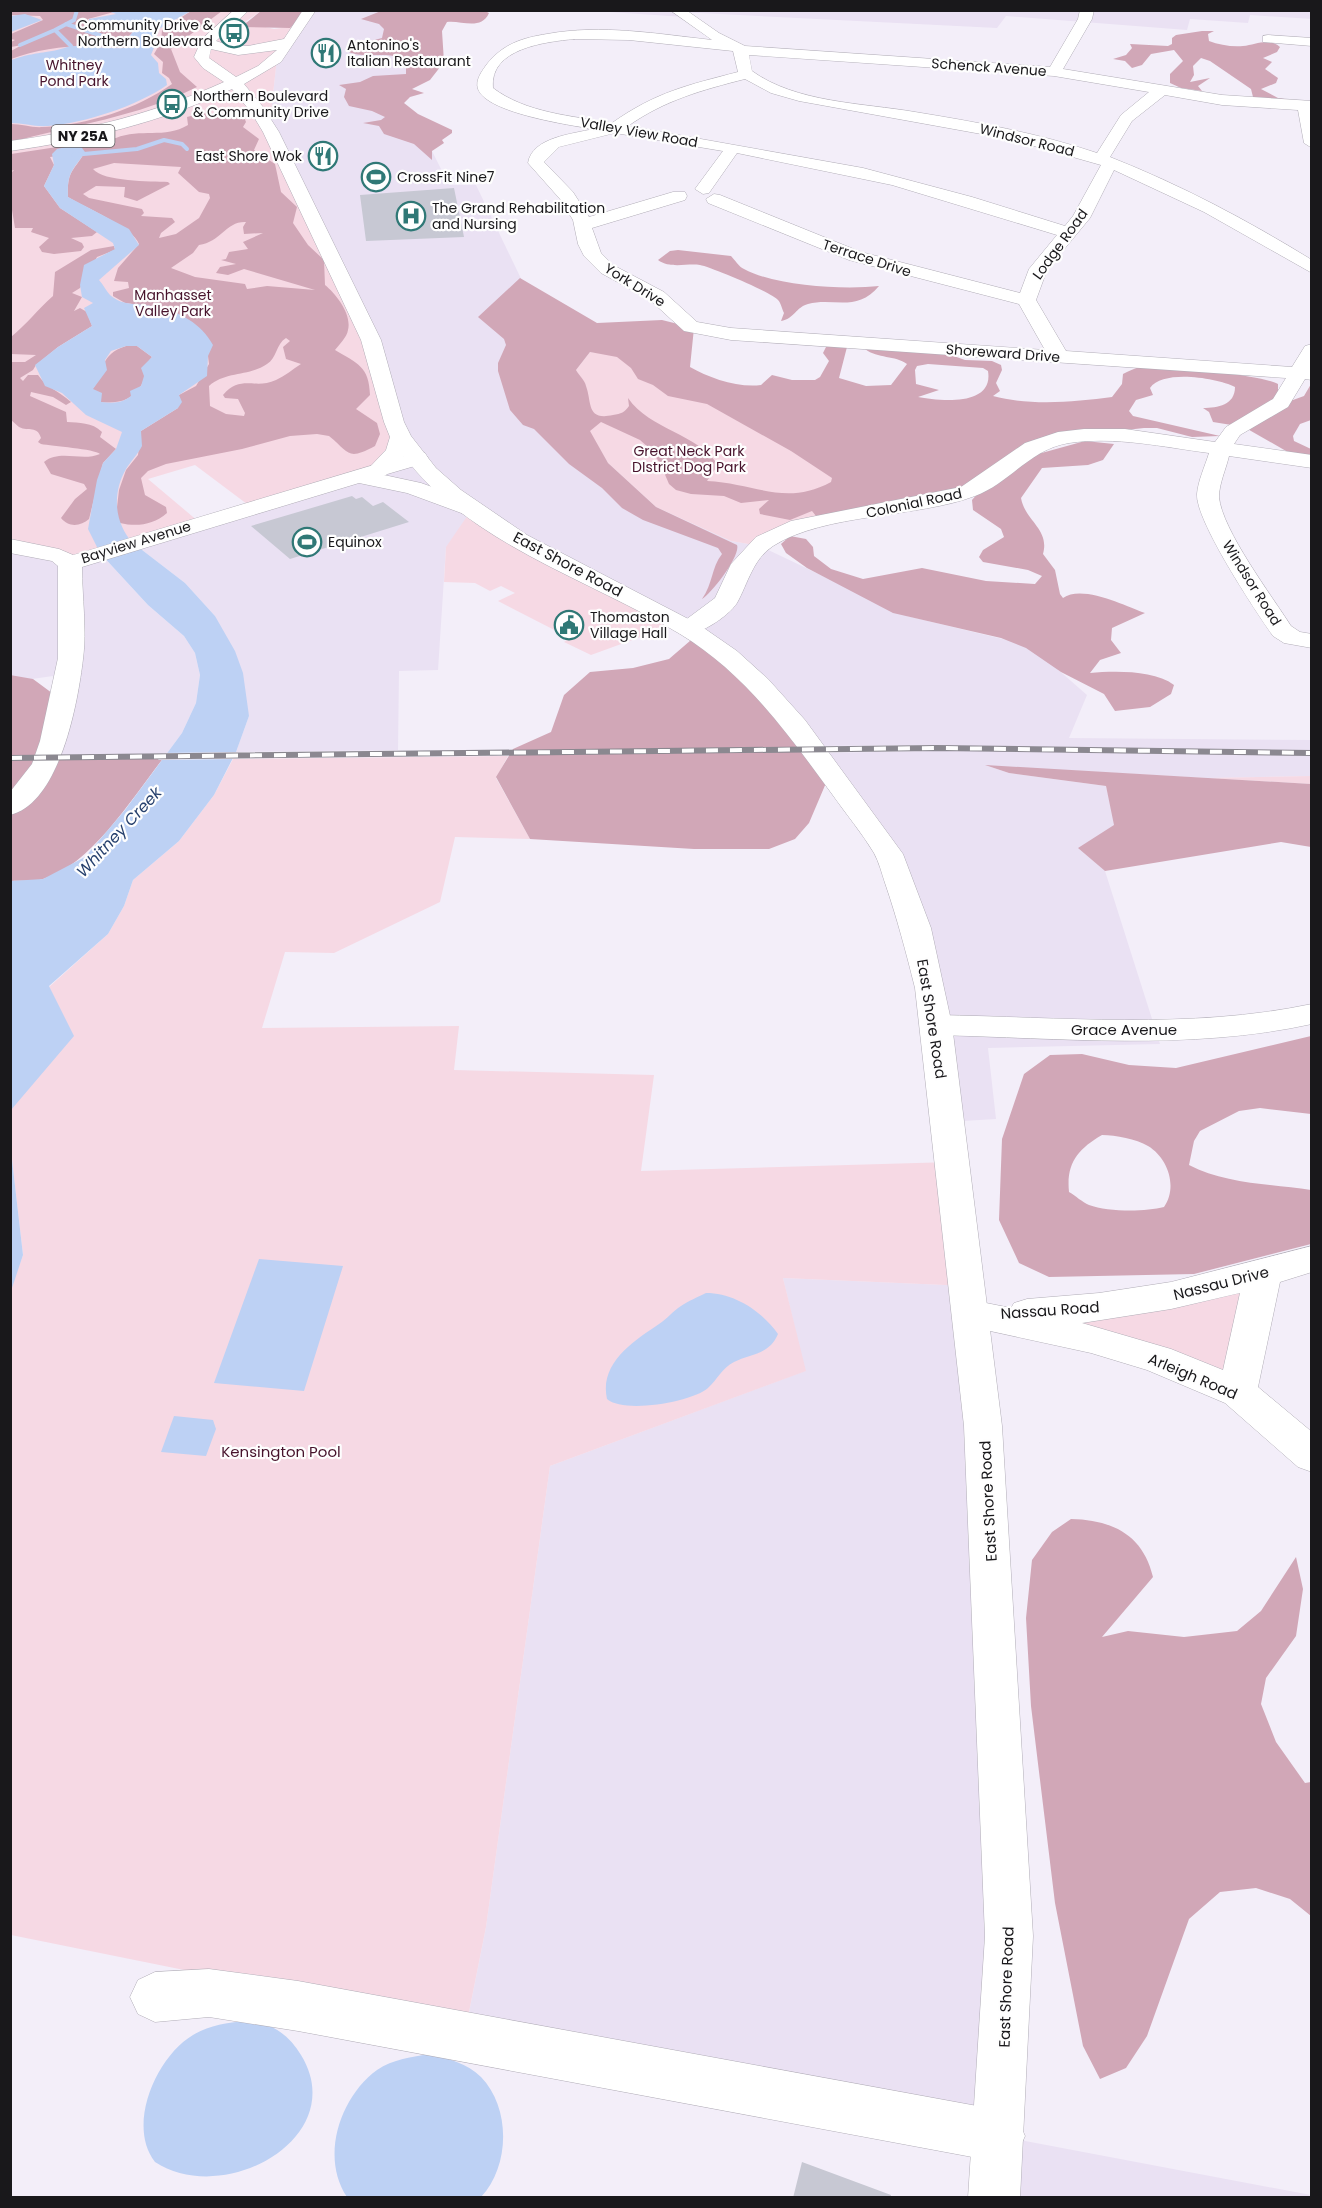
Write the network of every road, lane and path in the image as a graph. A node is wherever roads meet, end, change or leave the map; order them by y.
1 (243, 10) edge
2 (310, 10) edge
3 (676, 10) edge
4 (1087, 10) edge
5 (1268, 39) dead end
6 (207, 42) junction
7 (290, 42) junction
8 (1311, 42) edge
9 (869, 43) dead end
10 (739, 49) junction
11 (277, 58) junction
12 (856, 59) junction
13 (1054, 72) junction
14 (747, 74) junction
15 (274, 80) dead end
16 (234, 83) junction
17 (1163, 89) junction
18 (219, 106) dead end
19 (1308, 106) edge
20 (237, 107) dead end
21 (265, 107) junction
22 (176, 108) junction
23 (615, 128) junction
24 (1311, 143) edge
25 (10, 146) edge
26 (733, 148) junction
27 (1104, 167) junction
28 (708, 194) junction
29 (584, 225) junction
30 (1067, 233) junction
31 (1311, 268) edge
32 (1027, 300) junction
33 (694, 328) joint
34 (1311, 350) edge
35 (1060, 357) junction
36 (1305, 374) edge
37 (401, 437) junction
38 (1221, 448) junction
39 (417, 458) junction
40 (1311, 462) edge
41 (378, 470) junction
42 (355, 476) junction
43 (472, 509) junction
44 (10, 546) edge
45 (70, 562) junction
46 (689, 629) junction
47 (1302, 639) edge
48 (10, 807) edge
49 (1311, 1014) edge
50 (936, 1025) junction
51 (1311, 1259) edge
52 (1264, 1273) junction
53 (1129, 1302) joint
54 (971, 1314) junction
55 (1238, 1392) junction
56 (1311, 1456) edge
57 (156, 1997) dead end
58 (999, 2136) junction
59 (994, 2198) edge

1 - 6 street
2 - 7 street, NY 25A
3 - 10 street, Schenck Avenue
4 - 13 street
5 - 8 street
6 - 7 street
6 - 16 street, East Shore Road
7 - 11 street, NY 25A
9 - 12 street
10 - 12 street, Schenck Avenue
10 - 14 street
10 - 23 street, Valley View Road
11 - 15 street
11 - 16 street, NY 25A
12 - 13 street, Schenck Avenue
13 - 17 street, Schenck Avenue
14 - 23 street, York Drive
14 - 27 street, Windsor Road
16 - 21 street, East Shore Road
16 - 22 street, NY 25A
17 - 19 street, Schenck Avenue
17 - 27 street, Lodge Road
18 - 22 street
19 - 24 street
20 - 21 street
21 - 37 street, East Shore Road
22 - 25 street, NY 25A
23 - 26 street, Valley View Road
23 - 29 street, York Drive
26 - 28 street
26 - 30 street, Valley View Road
27 - 30 street, Lodge Road
27 - 31 street, Windsor Road
28 - 29 street
28 - 32 street, Terrace Drive
29 - 33 street, York Drive
30 - 32 street, Lodge Road
32 - 35 street
33 - 35 street, Shoreward Drive
34 - 36 street, Windsor Road
35 - 36 street, Shoreward Drive
36 - 38 street, Windsor Road
37 - 39 street, East Shore Road
37 - 41 street
38 - 40 street, Colonial Road
38 - 46 street, Colonial Road
38 - 47 street, Windsor Road
39 - 41 street, Bayview Avenue
39 - 43 street, East Shore Road
41 - 42 street, Bayview Avenue
42 - 43 street
42 - 45 street, Bayview Avenue
43 - 46 street, East Shore Road
44 - 45 street
45 - 48 street, Bayview Avenue
46 - 50 street, East Shore Road
49 - 50 street, Grace Avenue
50 - 54 street, East Shore Road
51 - 52 street, Nassau Drive
52 - 53 street, Nassau Drive
52 - 55 street
53 - 54 street, Nassau Road
54 - 55 street, Arleigh Road
54 - 58 street, East Shore Road
55 - 56 street, Arleigh Road
57 - 58 street
58 - 59 street, East Shore Road

